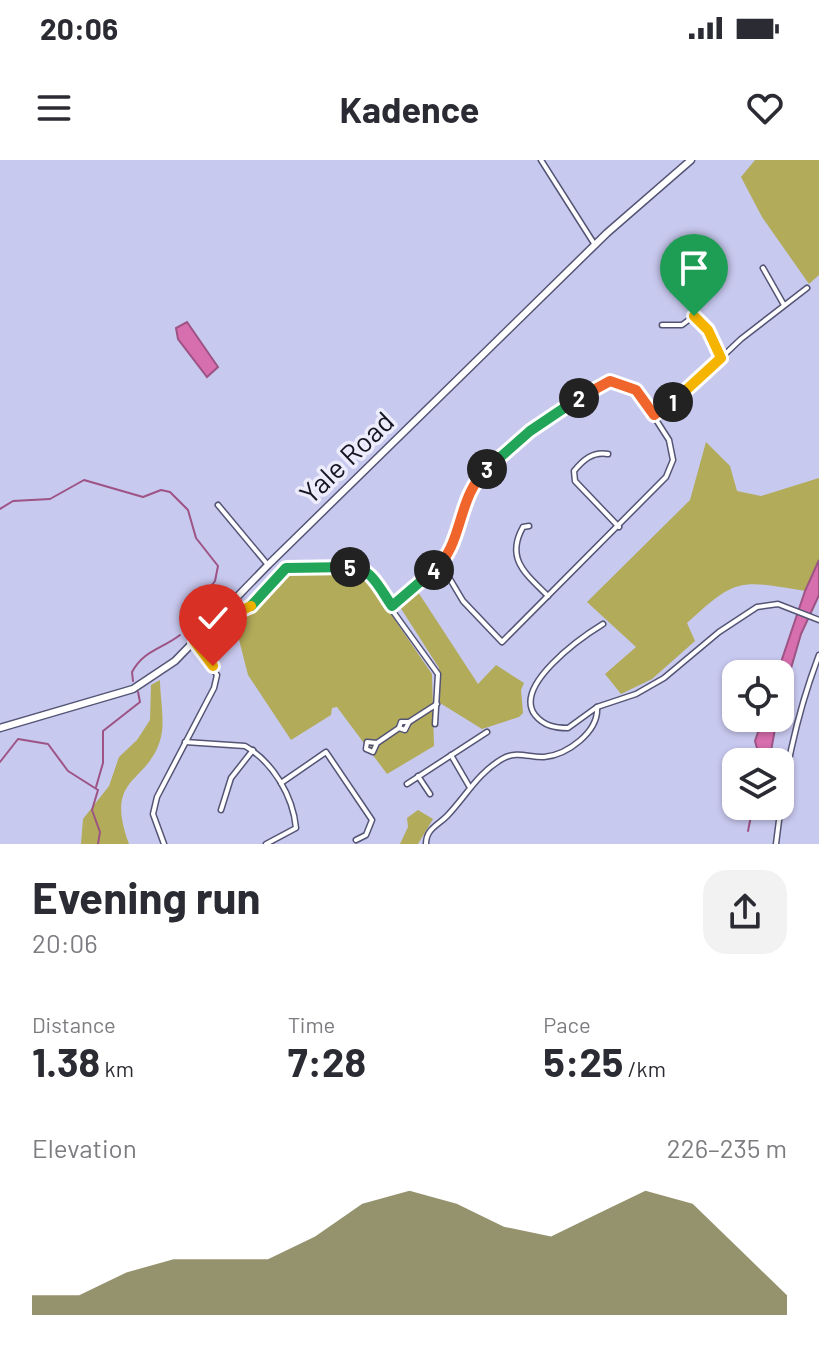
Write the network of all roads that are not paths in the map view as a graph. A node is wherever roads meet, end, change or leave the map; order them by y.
1 (541, 160) edge
2 (691, 160) edge
3 (595, 245) junction
4 (763, 268) dead end
5 (807, 288) dead end
6 (784, 305) junction
7 (662, 325) dead end
8 (721, 358) junction
9 (654, 415) junction
10 (608, 454) dead end
11 (218, 505) dead end
12 (529, 526) dead end
13 (619, 527) junction
14 (441, 564) junction
15 (268, 565) junction
16 (548, 596) junction
17 (392, 606) junction
18 (227, 607) junction
19 (819, 620) edge
20 (603, 624) dead end
21 (195, 642) junction
22 (819, 655) edge
23 (437, 704) junction
24 (597, 707) junction
25 (435, 724) dead end
26 (0, 728) edge
27 (487, 732) dead end
28 (185, 742) junction
29 (377, 743) dead end
30 (253, 750) junction
31 (451, 755) junction
32 (418, 776) junction
33 (281, 783) junction
34 (407, 784) dead end
35 (469, 786) junction
36 (430, 794) dead end
37 (221, 810) dead end
38 (356, 840) dead end
39 (164, 844) edge
40 (266, 844) edge
41 (426, 844) edge
42 (776, 844) edge

1 - 3 street
2 - 3 main road, Yale Road
3 - 15 main road, Yale Road
4 - 6 street
5 - 6 street
6 - 8 street
7 - 8 street
8 - 9 street
9 - 13 street
9 - 14 street
10 - 13 street
11 - 15 street
12 - 16 street
13 - 16 street
14 - 16 street
14 - 17 street
15 - 18 main road, Yale Road
17 - 18 street
17 - 23 street
18 - 21 main road, Yale Road
19 - 24 street
20 - 24 street
21 - 26 main road, Yale Road
21 - 28 street
22 - 42 street
23 - 25 street
23 - 29 street
24 - 35 street
27 - 31 street
28 - 30 street
28 - 39 street
30 - 33 street
30 - 37 street
31 - 32 street
31 - 35 street
32 - 34 street
32 - 36 street
33 - 38 street
33 - 40 street
35 - 41 street

